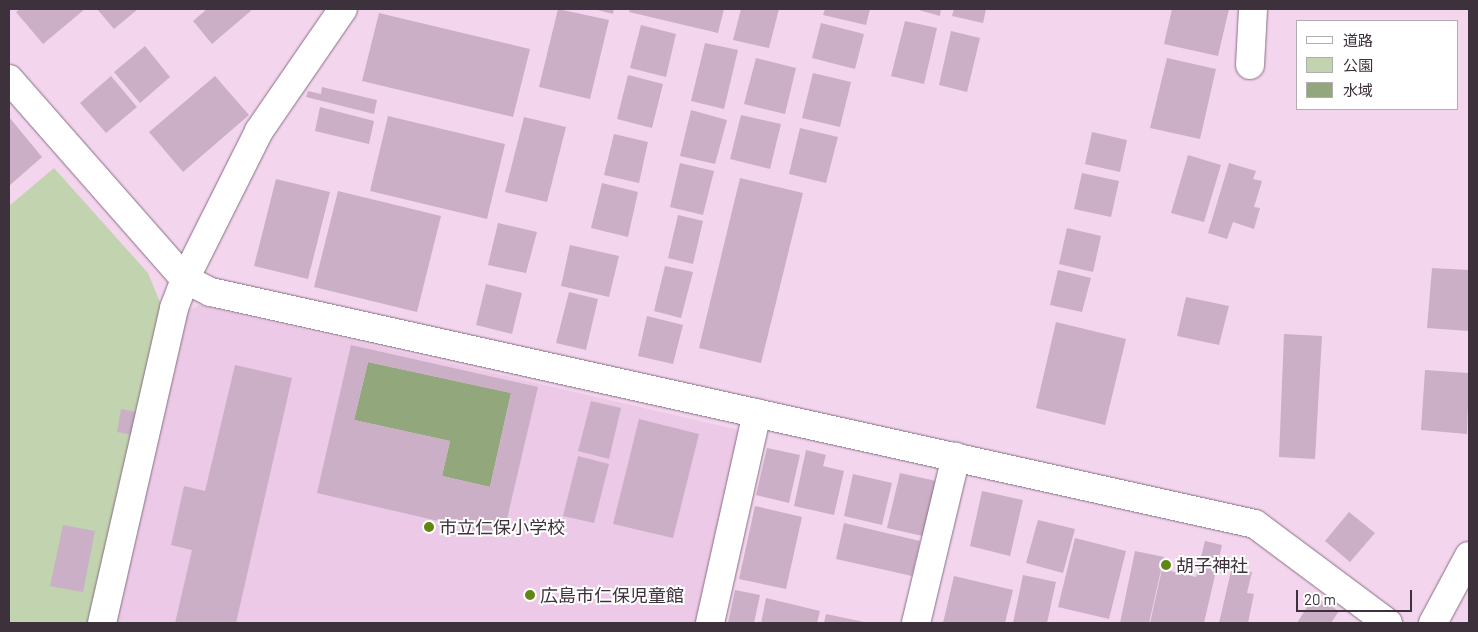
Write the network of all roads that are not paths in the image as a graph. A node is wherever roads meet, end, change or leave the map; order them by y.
1 (343, 9) edge
2 (1253, 9) edge
3 (1250, 65) dead end
4 (9, 79) edge
5 (185, 279) junction
6 (758, 413) junction
7 (956, 457) junction
8 (1469, 556) edge
9 (102, 623) edge
10 (710, 623) edge
11 (916, 623) edge
12 (1388, 623) edge
13 (1433, 623) edge

1 - 5 street
2 - 3 street
4 - 5 street
5 - 6 street
5 - 9 street
6 - 7 street
6 - 10 street
7 - 11 street
7 - 12 street
8 - 13 street

